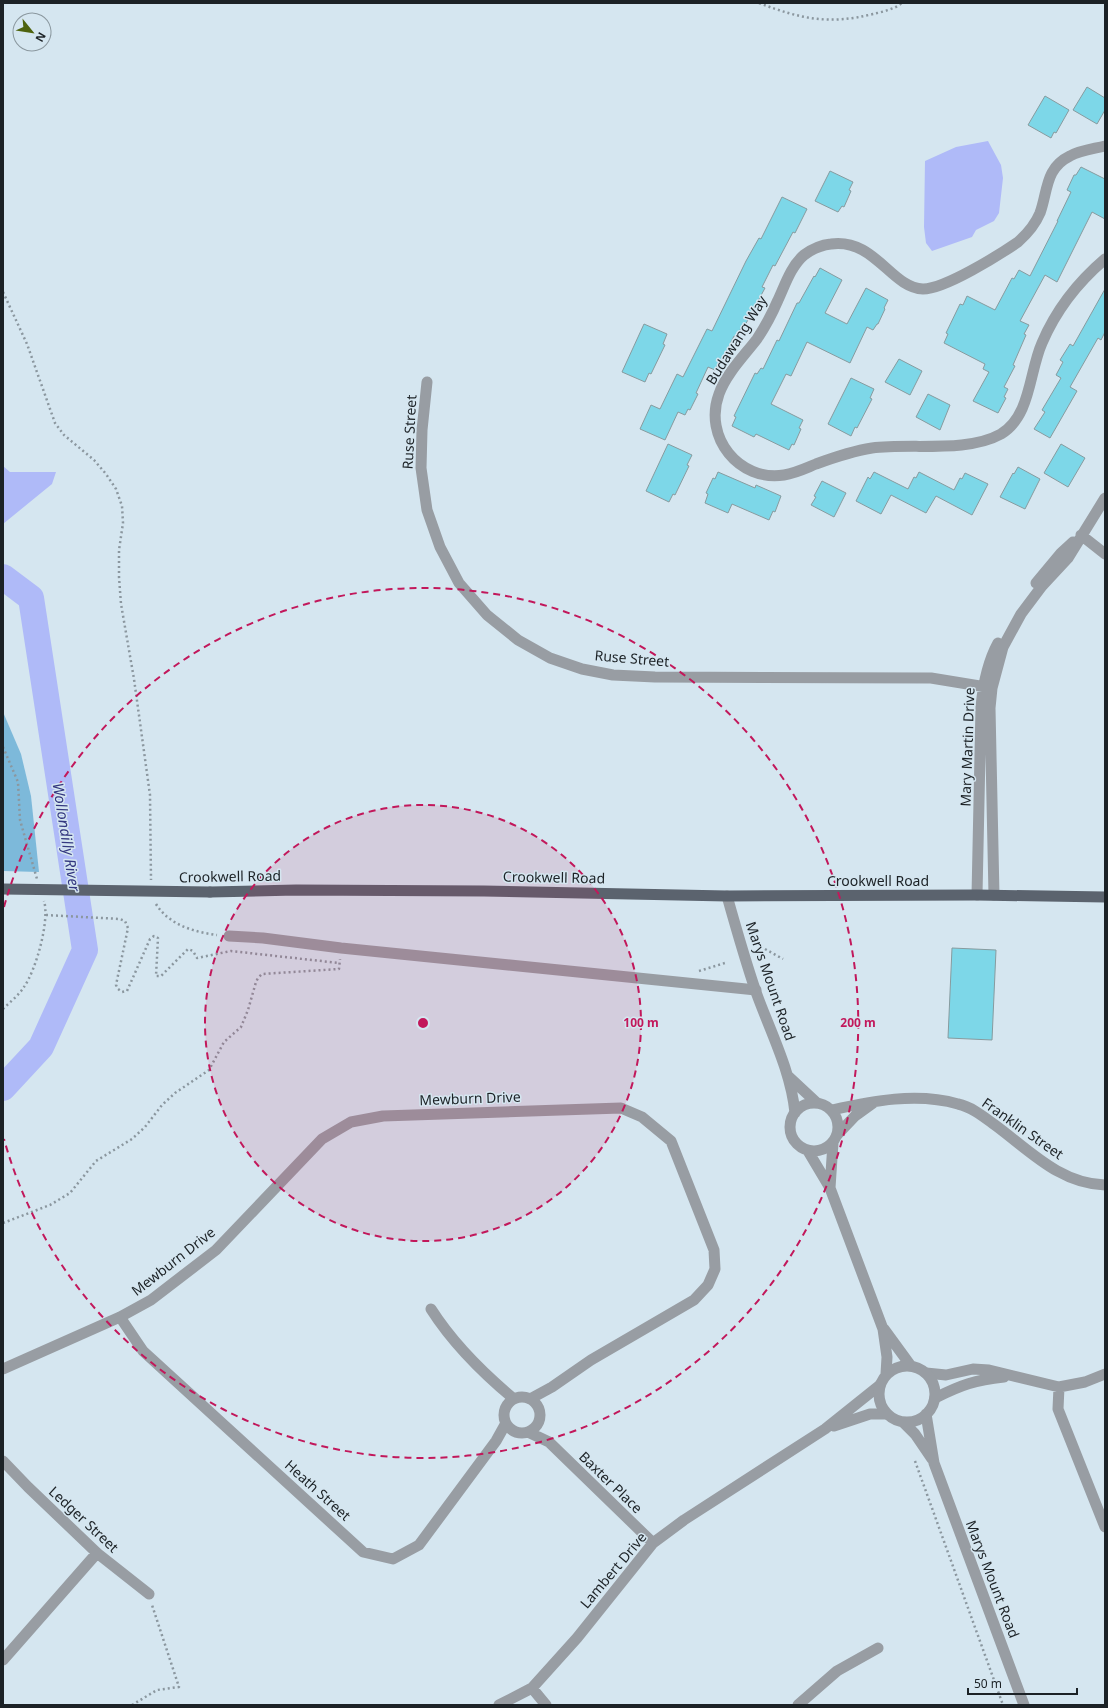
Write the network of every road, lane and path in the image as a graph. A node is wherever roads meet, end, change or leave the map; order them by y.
1 (759, 3) edge
2 (902, 3) edge
3 (1105, 146) edge
4 (1105, 259) edge
5 (3, 292) edge
6 (427, 382) dead end
7 (1105, 498) edge
8 (1081, 535) junction
9 (1105, 554) edge
10 (988, 687) junction
11 (151, 886) dead end
12 (3, 889) edge
13 (977, 895) junction
14 (994, 895) junction
15 (727, 896) junction
16 (1105, 897) edge
17 (154, 898) dead end
18 (46, 915) dead end
19 (229, 936) joint
20 (341, 948) junction
21 (765, 949) dead end
22 (783, 959) dead end
23 (339, 963) junction
24 (725, 963) dead end
25 (692, 973) dead end
26 (756, 990) junction
27 (787, 1076) junction
28 (875, 1101) junction
29 (817, 1103) junction
30 (832, 1110) junction
31 (795, 1113) junction
32 (835, 1139) junction
33 (808, 1151) junction
34 (1105, 1185) edge
35 (830, 1188) junction
36 (3, 1223) edge
37 (431, 1309) dead end
38 (120, 1317) junction
39 (883, 1329) junction
40 (911, 1366) junction
41 (3, 1369) edge
42 (926, 1373) junction
43 (886, 1374) junction
44 (1105, 1374) edge
45 (1010, 1376) junction
46 (880, 1385) junction
47 (498, 1386) junction
48 (552, 1387) junction
49 (1059, 1387) junction
50 (935, 1398) junction
51 (514, 1399) junction
52 (530, 1399) junction
53 (538, 1407) junction
54 (506, 1408) junction
55 (887, 1414) junction
56 (926, 1414) junction
57 (538, 1422) junction
58 (903, 1422) junction
59 (510, 1427) junction
60 (825, 1429) junction
61 (528, 1432) junction
62 (549, 1442) junction
63 (915, 1461) dead end
64 (3, 1462) edge
65 (934, 1463) junction
66 (1105, 1526) edge
67 (653, 1543) junction
68 (96, 1553) junction
69 (149, 1594) joint
70 (878, 1648) dead end
71 (3, 1660) edge
72 (532, 1688) junction
73 (132, 1705) edge
74 (499, 1705) edge
75 (546, 1705) edge
76 (798, 1705) edge
77 (1003, 1705) edge
78 (1024, 1705) edge

1 - 2 path
3 - 4 street, Budawang Way
5 - 11 path
6 - 10 street, Ruse Street
7 - 8 street, Mary Martin Drive
8 - 9 street
8 - 10 street, Mary Martin Drive
10 - 13 street, Mary Martin Drive
10 - 14 street, Mary Martin Drive
12 - 15 main road, Crookwell Road, bridge
13 - 14 main road, Crookwell Road
13 - 15 main road, Crookwell Road
14 - 16 main road, Crookwell Road
15 - 26 street, Marys Mount Road
17 - 19 path
18 - 23 path
19 - 20 street
20 - 23 path
20 - 26 street
21 - 22 path
23 - 36 path
24 - 25 path
26 - 27 street, Marys Mount Road
27 - 29 street, Marys Mount Road
27 - 31 street, Marys Mount Road
28 - 30 street, Franklin Street
28 - 32 street
28 - 34 street, Franklin Street
29 - 30 street
29 - 31 street
30 - 32 street
31 - 33 street
32 - 33 street
32 - 35 street
33 - 35 street
35 - 39 street
37 - 47 street
38 - 41 street, Mewburn Drive
38 - 48 street, Mewburn Drive
38 - 59 street, Heath Street
39 - 40 street
39 - 43 street
40 - 42 street
40 - 43 street
42 - 45 street
42 - 50 street
43 - 46 street
44 - 49 street
45 - 49 street
45 - 50 street
46 - 55 street
46 - 60 street, Lambert Drive
47 - 51 street
47 - 54 street
48 - 52 street, Mewburn Drive
48 - 53 street, Mewburn Drive
49 - 66 street
50 - 56 street
51 - 52 street
51 - 54 street
52 - 53 street
53 - 57 street
54 - 59 street
55 - 58 street
55 - 60 street, Lambert Drive
56 - 58 street
56 - 65 street, Marys Mount Road
57 - 61 street
57 - 62 street, Baxter Place
58 - 65 street, Marys Mount Road
59 - 61 street
60 - 67 street, Lambert Drive
61 - 62 street, Baxter Place
62 - 67 street, Baxter Place
63 - 77 path
64 - 68 street, Ledger Street
65 - 78 street, Marys Mount Road
67 - 72 street, Lambert Drive
68 - 69 street, Ledger Street
68 - 71 street
69 - 73 path
70 - 76 street
72 - 74 street, Lambert Drive
72 - 75 street

